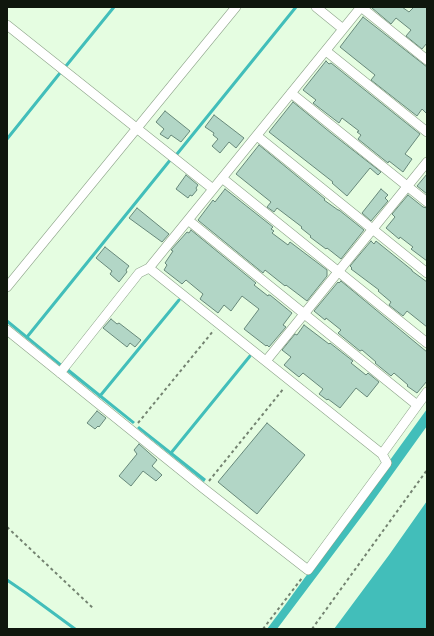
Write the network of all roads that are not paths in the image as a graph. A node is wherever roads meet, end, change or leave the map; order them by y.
1 (236, 7) edge
2 (316, 7) edge
3 (361, 7) edge
4 (7, 25) edge
5 (343, 30) junction
6 (326, 51) junction
7 (427, 60) edge
8 (291, 93) junction
9 (137, 129) junction
10 (427, 132) edge
11 (257, 136) junction
12 (427, 162) edge
13 (222, 178) junction
14 (407, 186) junction
15 (213, 189) junction
16 (427, 202) edge
17 (188, 220) junction
18 (373, 229) junction
19 (149, 268) junction
20 (338, 272) junction
21 (427, 272) edge
22 (7, 287) edge
23 (304, 314) junction
24 (7, 330) edge
25 (427, 343) edge
26 (266, 361) junction
27 (60, 373) junction
28 (427, 392) edge
29 (417, 405) junction
30 (382, 454) junction

1 - 9 street
2 - 5 street
3 - 5 street
3 - 7 street
4 - 9 street
5 - 6 street
6 - 8 street
6 - 10 street
8 - 11 street
8 - 14 street
9 - 15 street
9 - 22 street
11 - 13 street
11 - 18 street
12 - 14 street
13 - 15 street
13 - 20 street
14 - 16 street
14 - 18 street
15 - 17 street
17 - 19 street
17 - 23 street
18 - 20 street
18 - 21 street
19 - 26 street
19 - 27 street
20 - 23 street
20 - 25 street
23 - 26 street
23 - 29 street
24 - 27 street
26 - 30 street
27 - 30 street
28 - 29 street
29 - 30 street

